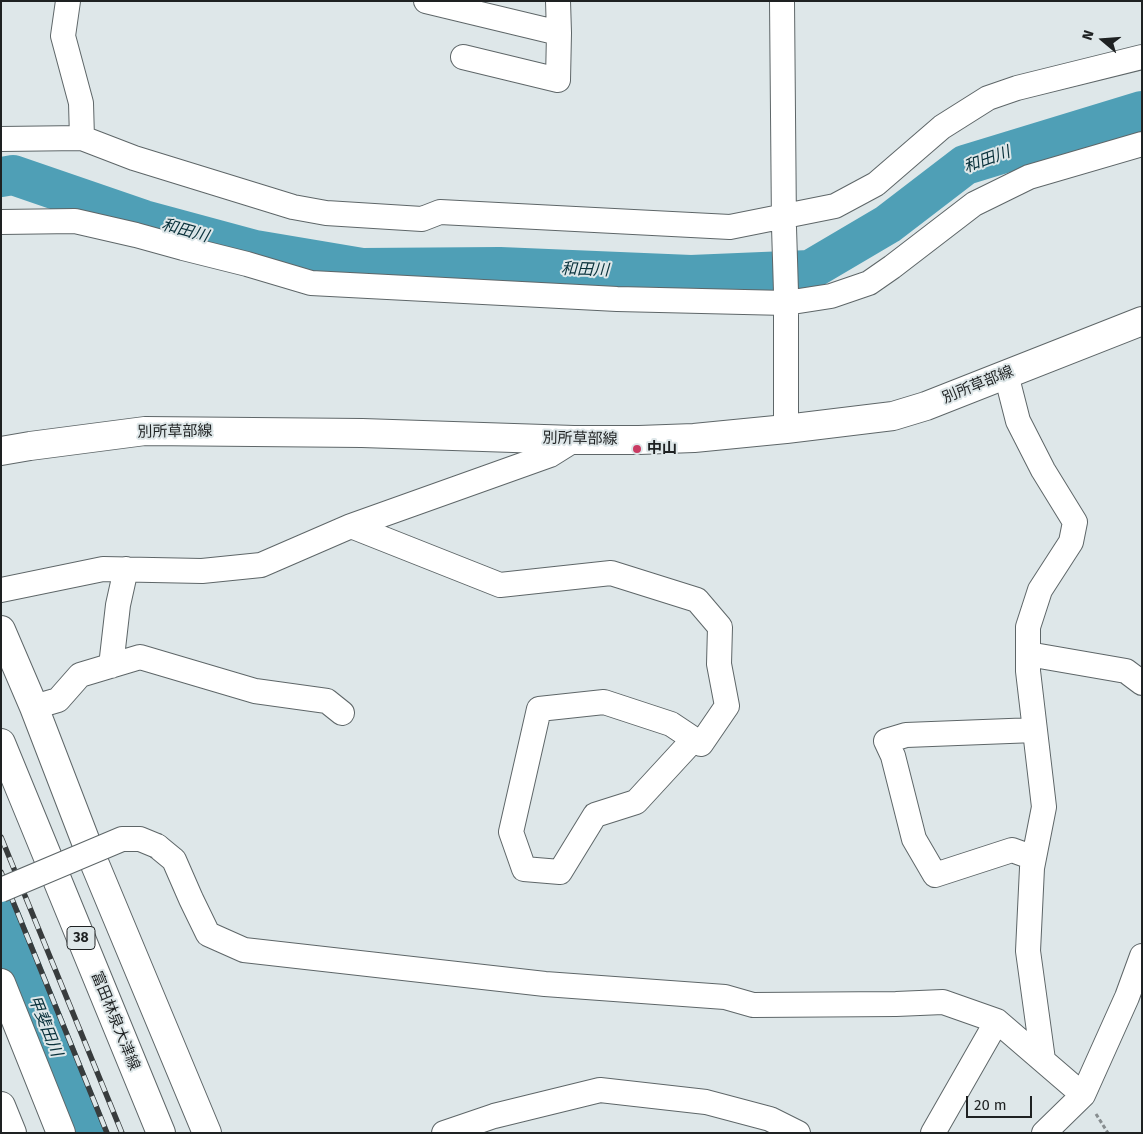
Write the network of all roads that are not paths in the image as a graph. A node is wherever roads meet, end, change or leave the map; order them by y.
1 (68, 1) edge
2 (426, 1) edge
3 (558, 1) edge
4 (782, 1) edge
5 (559, 33) junction
6 (463, 57) dead end
7 (1142, 57) edge
8 (82, 138) junction
9 (1, 139) edge
10 (1142, 144) edge
11 (1, 222) edge
12 (784, 222) junction
13 (786, 298) junction
14 (1142, 321) edge
15 (1006, 374) junction
16 (786, 429) junction
17 (574, 440) junction
18 (1, 451) edge
19 (351, 526) junction
20 (126, 569) junction
21 (1, 590) edge
22 (1, 630) edge
23 (1028, 654) junction
24 (111, 666) junction
25 (1142, 684) edge
26 (34, 707) junction
27 (342, 713) dead end
28 (1035, 730) junction
29 (694, 739) junction
30 (1, 743) edge
31 (1034, 858) junction
32 (1, 890) edge
33 (1142, 956) edge
34 (1, 983) edge
35 (996, 1021) junction
36 (1043, 1060) junction
37 (1083, 1095) junction
38 (1, 1106) edge
39 (12, 1133) edge
40 (61, 1133) edge
41 (160, 1133) edge
42 (207, 1133) edge
43 (444, 1133) edge
44 (798, 1133) edge
45 (933, 1133) edge
46 (1044, 1133) edge

1 - 8 street
2 - 5 street
3 - 5 street
4 - 12 street
5 - 6 street
7 - 12 street
8 - 9 street
8 - 12 street
10 - 13 street
11 - 13 street
12 - 13 street
13 - 16 street
14 - 15 main road, 別所草部線
15 - 16 main road, 別所草部線
15 - 23 street
16 - 17 main road, 別所草部線
17 - 18 main road, 別所草部線
17 - 19 street
19 - 20 street
19 - 29 street
20 - 21 street
20 - 24 street
22 - 26 main road
23 - 25 street
23 - 28 street
24 - 26 street
24 - 27 street
26 - 42 main road
28 - 31 street
28 - 31 street
29 - 29 street
30 - 41 main road, 富田林泉大津線 / 38
31 - 36 street
32 - 35 street, bridge
33 - 37 street
34 - 40 main road
35 - 36 street
35 - 45 street
36 - 37 street
37 - 46 street
38 - 39 main road
43 - 44 street

